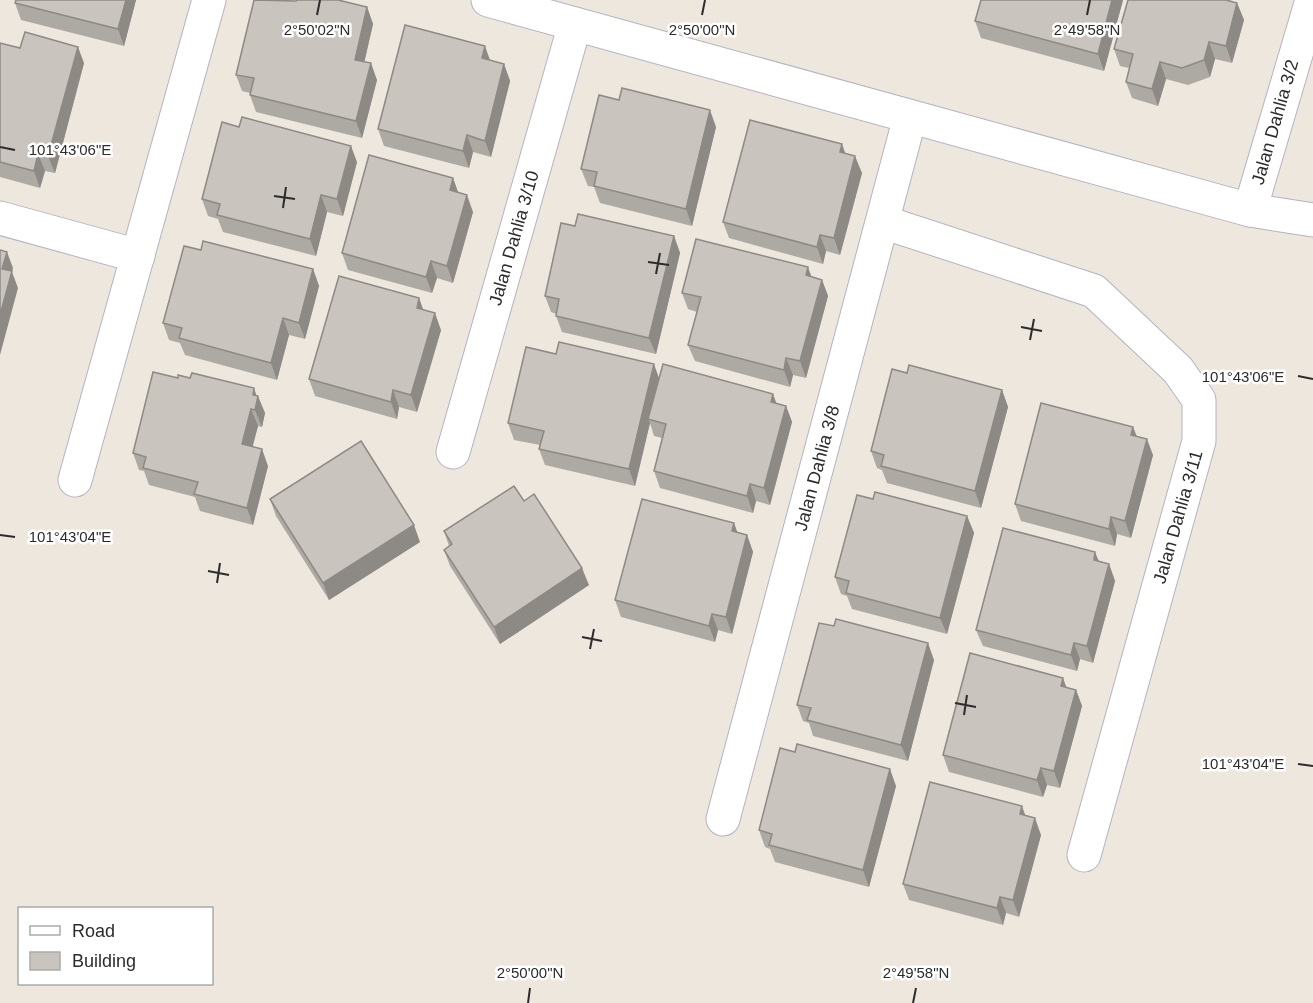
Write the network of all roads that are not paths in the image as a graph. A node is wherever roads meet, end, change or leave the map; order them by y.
1 (210, 0) edge
2 (488, 0) edge
3 (1311, 0) edge
4 (575, 24) junction
5 (910, 117) junction
6 (1250, 210) junction
7 (0, 218) edge
8 (1313, 220) edge
9 (883, 222) junction
10 (138, 256) junction
11 (453, 452) dead end
12 (75, 480) dead end
13 (723, 819) dead end
14 (1084, 855) dead end

1 - 10 street
2 - 4 street
3 - 6 street, Jalan Dahlia 3/2
4 - 5 street
4 - 11 street, Jalan Dahlia 3/10
5 - 6 street
5 - 9 street, Jalan Dahlia 3/8
6 - 8 street
7 - 10 street
9 - 13 street, Jalan Dahlia 3/8
9 - 14 street, Jalan Dahlia 3/11
10 - 12 street

